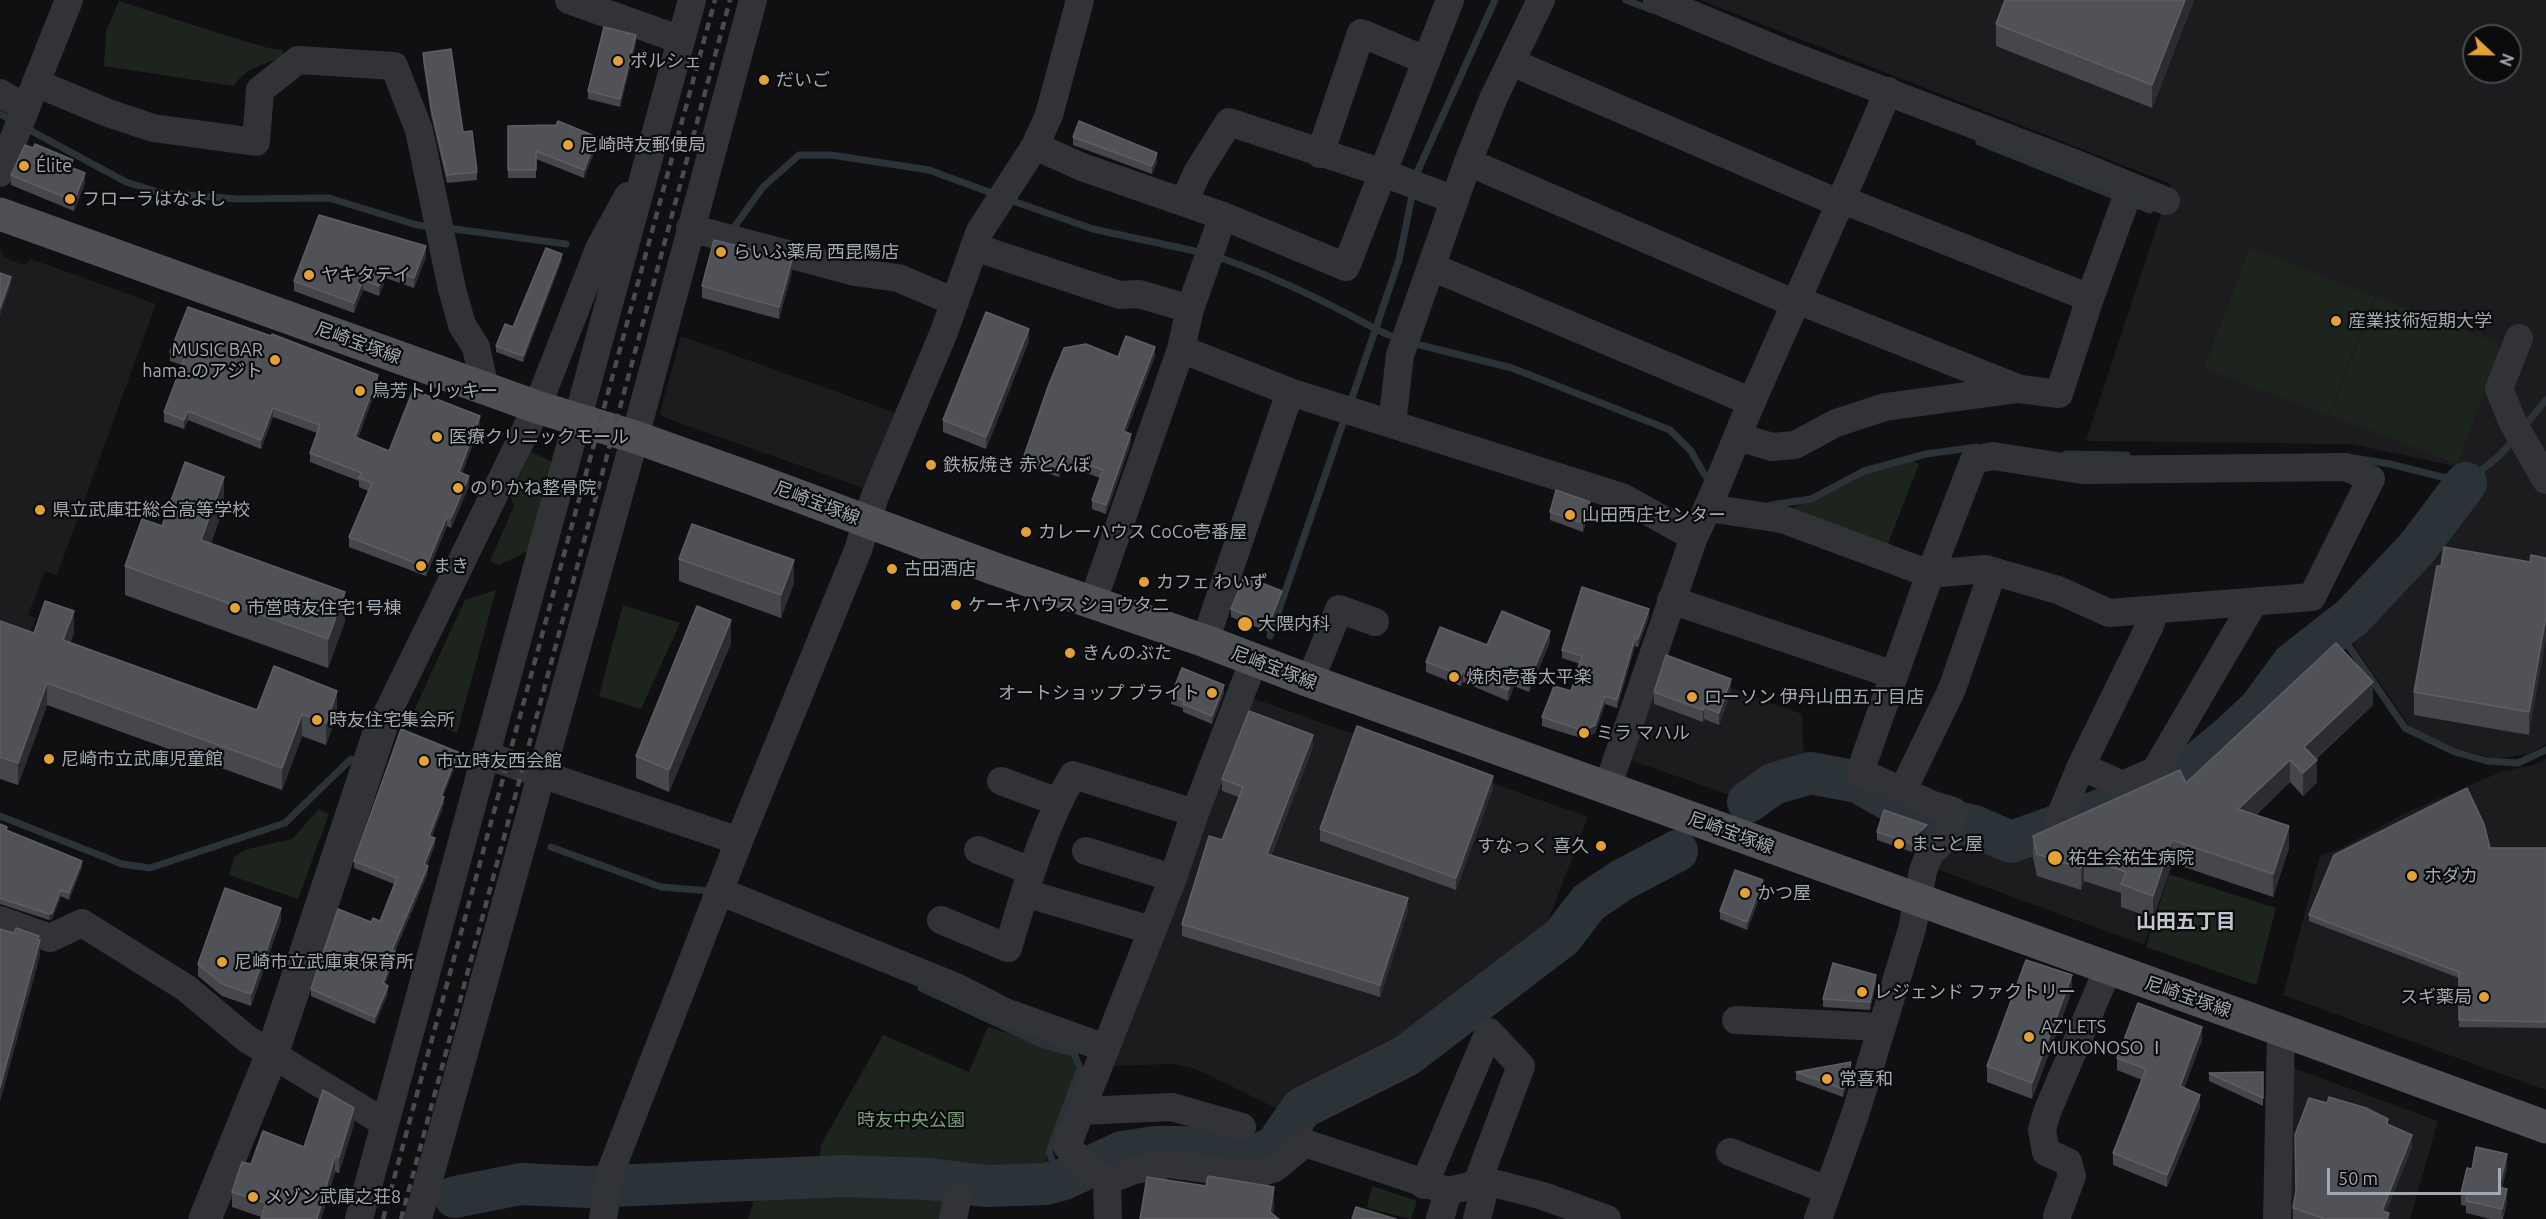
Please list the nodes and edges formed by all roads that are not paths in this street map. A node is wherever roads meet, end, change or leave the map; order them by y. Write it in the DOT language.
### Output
graph roads {
  1 [pos="569,0"];
  2 [pos="692,0"];
  3 [pos="753,0"];
  4 [pos="1080,0"];
  5 [pos="1450,0"];
  6 [pos="1541,0"];
  7 [pos="1657,0"];
  8 [pos="62,2"];
  9 [pos="681,40"];
  10 [pos="1425,60"];
  11 [pos="1511,62"];
  12 [pos="1888,91"];
  13 [pos="0,93"];
  14 [pos="25,109"];
  15 [pos="1035,146"];
  16 [pos="1320,154"];
  17 [pos="1468,162"];
  18 [pos="646,166"];
  19 [pos="0,173"];
  20 [pos="1383,173"];
  21 [pos="2130,188"];
  22 [pos="1455,200"];
  23 [pos="2166,201"];
  24 [pos="1184,202"];
  25 [pos="1842,202"];
  26 [pos="0,214"];
  27 [pos="1223,216"];
  28 [pos="690,228"];
  29 [pos="974,247"];
  30 [pos="1432,267"];
  31 [pos="2090,298"];
  32 [pos="955,302"];
  33 [pos="1797,302"];
  34 [pos="1190,309"];
  35 [pos="2519,338"];
  36 [pos="1181,350"];
  37 [pos="485,388"];
  38 [pos="2020,389"];
  39 [pos="1290,392"];
  40 [pos="1752,402"];
  41 [pos="537,407"];
  42 [pos="578,420"];
  43 [pos="1392,424"];
  44 [pos="1738,436"];
  45 [pos="635,437"];
  46 [pos="2546,480"];
  47 [pos="1714,494"];
  48 [pos="868,522"];
  49 [pos="1694,537"];
  50 [pos="1993,571"];
  51 [pos="1930,574"];
  52 [pos="1671,600"];
  53 [pos="2254,602"];
  54 [pos="1092,604"];
  55 [pos="2149,610"];
  56 [pos="1375,622"];
  57 [pos="1205,641"];
  58 [pos="1254,660"];
  59 [pos="1894,675"];
  60 [pos="1310,681"];
  61 [pos="382,724"];
  62 [pos="485,755"];
  63 [pos="2081,766"];
  64 [pos="541,772"];
  65 [pos="1001,781"];
  66 [pos="1607,788"];
  67 [pos="1902,792"];
  68 [pos="1058,802"];
  69 [pos="1195,813"];
  70 [pos="2059,819"];
  71 [pos="739,841"];
  72 [pos="978,850"];
  73 [pos="1086,851"];
  74 [pos="1173,878"];
  75 [pos="1028,882"];
  76 [pos="719,891"];
  77 [pos="1919,901"];
  78 [pos="0,920"];
  79 [pos="941,920"];
  80 [pos="1151,930"];
  81 [pos="2108,969"];
  82 [pos="1736,1020"];
  83 [pos="1882,1027"];
  84 [pos="2281,1029"];
  85 [pos="1105,1048"];
  86 [pos="272,1054"];
  87 [pos="1081,1111"];
  88 [pos="385,1123"];
  89 [pos="1242,1127"];
  90 [pos="2546,1127"];
  91 [pos="1730,1152"];
  92 [pos="1107,1181"];
  93 [pos="1482,1183"];
  94 [pos="1436,1188"];
  95 [pos="1827,1190"];
  96 [pos="2057,1216"];
  97 [pos="205,1219"];
  98 [pos="359,1219"];
  99 [pos="418,1219"];
  100 [pos="603,1219"];
  101 [pos="1108,1219"];
  102 [pos="1440,1219"];
  103 [pos="1477,1219"];
  104 [pos="1607,1219"];
  105 [pos="1818,1219"];
  106 [pos="2277,1219"];
  1 -- 9 [label="street"];
  2 -- 9 [label="street"];
  3 -- 28 [label="street"];
  4 -- 15 [label="street"];
  5 -- 10 [label="street"];
  6 -- 11 [label="street"];
  7 -- 12 [label="street"];
  8 -- 14 [label="street"];
  9 -- 18 [label="street"];
  10 -- 16 [label="street"];
  10 -- 20 [label="street"];
  11 -- 17 [label="street"];
  11 -- 25 [label="street"];
  12 -- 21 [label="street"];
  12 -- 25 [label="street"];
  13 -- 14 [label="street"];
  14 -- 19 [label="street"];
  14 -- 37 [label="street"];
  15 -- 24 [label="street"];
  15 -- 29 [label="street"];
  16 -- 20 [label="street"];
  16 -- 24 [label="street"];
  17 -- 22 [label="street"];
  17 -- 33 [label="street"];
  18 -- 41 [label="street"];
  18 -- 42 [label="street"];
  20 -- 22 [label="street"];
  20 -- 27 [label="street"];
  21 -- 23 [label="street"];
  21 -- 31 [label="street"];
  22 -- 30 [label="street"];
  24 -- 27 [label="street"];
  25 -- 31 [label="street"];
  25 -- 33 [label="street"];
  26 -- 37 [label="main road, 尼崎宝塚線"];
  27 -- 34 [label="street"];
  28 -- 32 [label="street"];
  28 -- 45 [label="street"];
  29 -- 32 [label="street"];
  29 -- 34 [label="street"];
  30 -- 40 [label="street"];
  30 -- 43 [label="street"];
  31 -- 38 [label="street"];
  32 -- 48 [label="street"];
  33 -- 38 [label="street"];
  33 -- 40 [label="street"];
  34 -- 36 [label="street"];
  35 -- 46 [label="street"];
  36 -- 39 [label="street"];
  36 -- 54 [label="street"];
  37 -- 41 [label="main road, 尼崎宝塚線"];
  38 -- 44 [label="street"];
  39 -- 43 [label="street"];
  39 -- 57 [label="street"];
  40 -- 44 [label="street"];
  41 -- 42 [label="main road, 尼崎宝塚線"];
  41 -- 61 [label="street"];
  42 -- 45 [label="main road, 尼崎宝塚線"];
  42 -- 62 [label="street"];
  43 -- 49 [label="street"];
  44 -- 47 [label="street"];
  45 -- 48 [label="main road, 尼崎宝塚線"];
  45 -- 64 [label="street"];
  47 -- 49 [label="street"];
  47 -- 51 [label="street"];
  48 -- 54 [label="main road, 尼崎宝塚線"];
  48 -- 71 [label="street"];
  49 -- 52 [label="street"];
  50 -- 51 [label="street"];
  50 -- 55 [label="street"];
  50 -- 67 [label="street"];
  51 -- 53 [label="street"];
  51 -- 59 [label="street"];
  52 -- 59 [label="street"];
  52 -- 66 [label="street"];
  53 -- 55 [label="street"];
  53 -- 63 [label="street"];
  54 -- 57 [label="main road, 尼崎宝塚線"];
  55 -- 63 [label="street"];
  56 -- 60 [label="street"];
  57 -- 58 [label="main road, 尼崎宝塚線"];
  58 -- 60 [label="main road, 尼崎宝塚線"];
  58 -- 69 [label="street"];
  59 -- 67 [label="street"];
  60 -- 66 [label="main road, 尼崎宝塚線"];
  61 -- 86 [label="street"];
  62 -- 64 [label="street"];
  62 -- 88 [label="street"];
  63 -- 70 [label="street"];
  64 -- 71 [label="street"];
  64 -- 99 [label="street"];
  65 -- 68 [label="street"];
  66 -- 77 [label="main road, 尼崎宝塚線"];
  67 -- 77 [label="street"];
  68 -- 69 [label="street"];
  68 -- 75 [label="street"];
  69 -- 74 [label="street"];
  71 -- 76 [label="street"];
  72 -- 75 [label="street"];
  73 -- 74 [label="street"];
  74 -- 80 [label="street"];
  75 -- 79 [label="street"];
  75 -- 80 [label="street"];
  76 -- 85 [label="street"];
  76 -- 100 [label="street"];
  77 -- 81 [label="main road, 尼崎宝塚線"];
  77 -- 83 [label="street"];
  78 -- 86 [label="street"];
  80 -- 85 [label="street"];
  81 -- 84 [label="main road, 尼崎宝塚線"];
  81 -- 96 [label="street"];
  82 -- 83 [label="street"];
  83 -- 95 [label="street"];
  84 -- 90 [label="main road, 尼崎宝塚線"];
  84 -- 106 [label="street"];
  85 -- 87 [label="street"];
  86 -- 88 [label="street"];
  86 -- 97 [label="street"];
  87 -- 89 [label="street"];
  87 -- 92 [label="street"];
  88 -- 98 [label="street"];
  91 -- 95 [label="street"];
  92 -- 94 [label="street"];
  92 -- 101 [label="street"];
  93 -- 94 [label="street"];
  93 -- 94 [label="street"];
  93 -- 103 [label="street"];
  93 -- 104 [label="street"];
  94 -- 102 [label="street"];
  95 -- 105 [label="street"];
}
